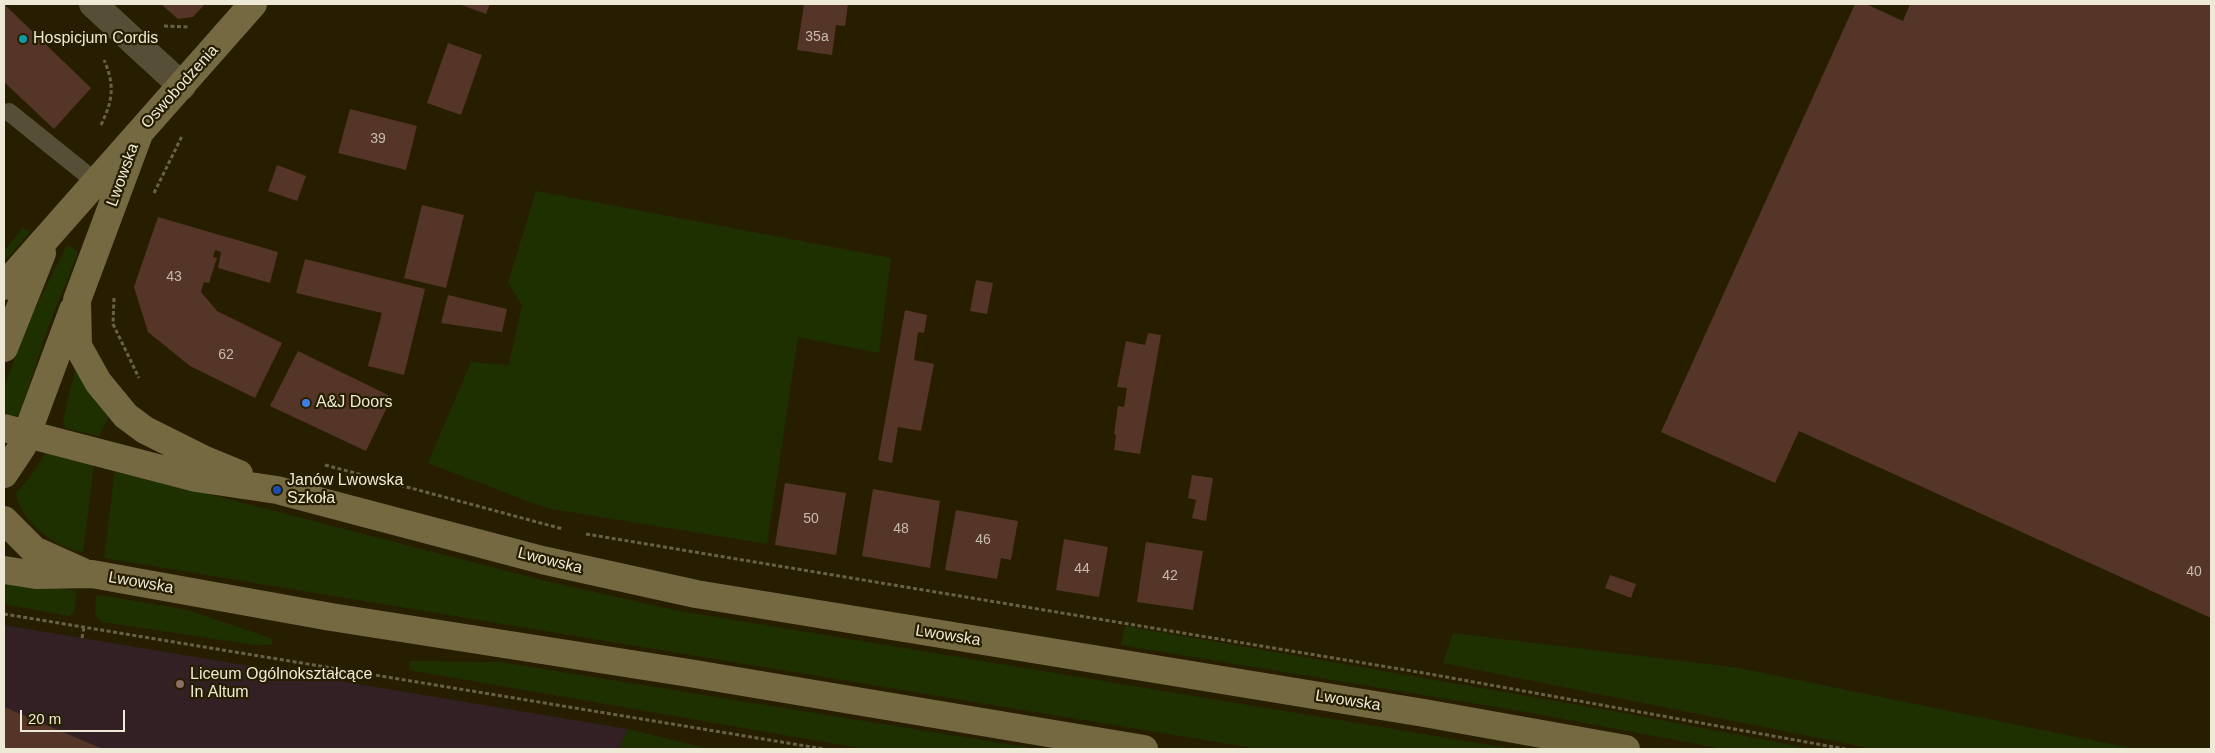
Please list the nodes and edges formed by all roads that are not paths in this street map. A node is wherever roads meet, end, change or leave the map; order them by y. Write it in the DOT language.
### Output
graph roads {
  1 [pos="253,4"];
  2 [pos="102,11"];
  3 [pos="182,86"];
  4 [pos="9,112"];
  5 [pos="138,134"];
  6 [pos="96,182"];
  7 [pos="48,238"];
  8 [pos="4,286"];
  9 [pos="77,300"];
  10 [pos="4,348"];
  11 [pos="15,430"];
  12 [pos="4,474"];
  13 [pos="277,490"];
  14 [pos="4,520"];
  15 [pos="4,570"];
  16 [pos="85,573"];
  17 [pos="1144,749"];
  18 [pos="1626,749"];
  1 -- 3 [label="street, Oswobodzenia"];
  2 -- 3 [label="street"];
  3 -- 5 [label="street, Oswobodzenia"];
  4 -- 6 [label="lane"];
  5 -- 6 [label="street, Oswobodzenia"];
  5 -- 9 [label="street, Lwowska"];
  6 -- 7 [label="street, Oswobodzenia"];
  7 -- 8 [label="street, Oswobodzenia"];
  7 -- 10 [label="street, Oswobodzenia"];
  9 -- 11 [label="street"];
  9 -- 13 [label="street, Lwowska"];
  11 -- 12 [label="street"];
  11 -- 13 [label="street, Lwowska"];
  13 -- 18 [label="street, Lwowska"];
  14 -- 16 [label="street, Lwowska"];
  15 -- 16 [label="street, Lwowska"];
  16 -- 17 [label="street, Lwowska"];
}
